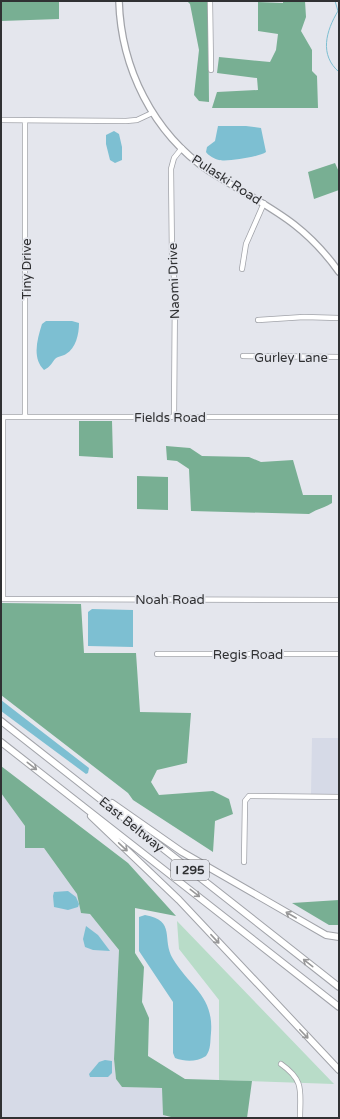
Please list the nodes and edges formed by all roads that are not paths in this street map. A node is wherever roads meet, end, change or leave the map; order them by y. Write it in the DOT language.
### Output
graph roads {
  1 [pos="119,1"];
  2 [pos="210,1"];
  3 [pos="211,70"];
  4 [pos="152,113"];
  5 [pos="1,120"];
  6 [pos="25,120"];
  7 [pos="182,148"];
  8 [pos="264,203"];
  9 [pos="242,269"];
  10 [pos="339,272"];
  11 [pos="339,318"];
  12 [pos="258,320"];
  13 [pos="243,356"];
  14 [pos="339,357"];
  15 [pos="2,417"];
  16 [pos="25,417"];
  17 [pos="174,417"];
  18 [pos="339,417"];
  19 [pos="2,598"];
  20 [pos="339,600"];
  21 [pos="157,654"];
  22 [pos="339,654"];
  23 [pos="1,721"];
  24 [pos="1,742"];
  25 [pos="41,751"];
  26 [pos="65,791"];
  27 [pos="339,797"];
  28 [pos="244,862"];
  29 [pos="326,935"];
  30 [pos="339,937"];
  31 [pos="339,942"];
  32 [pos="339,987"];
  33 [pos="339,1007"];
  34 [pos="281,1064"];
  35 [pos="339,1070"];
  36 [pos="300,1118"];
  1 -- 4 [label="main road, Pulaski Road"];
  2 -- 3 [label="street"];
  4 -- 6 [label="street"];
  4 -- 7 [label="main road, Pulaski Road"];
  5 -- 6 [label="street"];
  6 -- 16 [label="street, Tiny Drive"];
  7 -- 8 [label="main road, Pulaski Road"];
  7 -- 17 [label="street, Naomi Drive"];
  8 -- 9 [label="street"];
  8 -- 10 [label="main road, Pulaski Road"];
  11 -- 12 [label="street"];
  13 -- 14 [label="street, Gurley Lane"];
  15 -- 16 [label="street, Fields Road"];
  15 -- 19 [label="street"];
  16 -- 17 [label="street, Fields Road"];
  17 -- 18 [label="street, Fields Road"];
  19 -- 20 [label="street, Noah Road"];
  21 -- 22 [label="street, Regis Road"];
  23 -- 25 [label="highway, East Beltway / I 295"];
  24 -- 26 [label="highway, East Beltway / I 295, one-way"];
  29 -- 25 [label="highway, one-way"];
  32 -- 25 [label="highway, East Beltway / I 295, one-way"];
  26 -- 33 [label="highway, East Beltway / I 295, one-way"];
  26 -- 35 [label="highway, one-way"];
  27 -- 28 [label="street"];
  29 -- 30 [label="highway"];
  29 -- 31 [label="highway"];
  34 -- 36 [label="street"];
}
